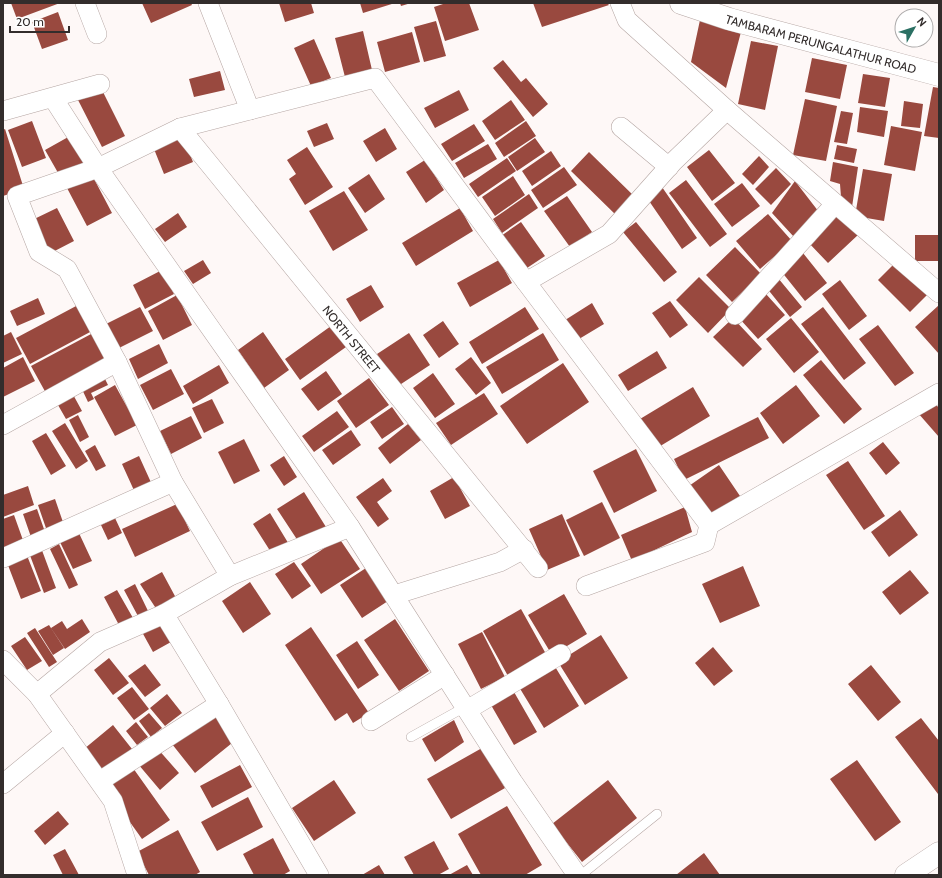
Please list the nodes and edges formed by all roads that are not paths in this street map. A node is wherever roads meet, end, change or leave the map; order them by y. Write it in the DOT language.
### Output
graph roads {
  1 [pos="85,3"];
  2 [pos="208,3"];
  3 [pos="620,3"];
  4 [pos="681,3"];
  5 [pos="97,34"];
  6 [pos="939,75"];
  7 [pos="100,84"];
  8 [pos="53,98"];
  9 [pos="250,110"];
  10 [pos="727,110"];
  11 [pos="3,111"];
  12 [pos="621,127"];
  13 [pos="180,128"];
  14 [pos="669,167"];
  15 [pos="98,168"];
  16 [pos="10,199"];
  17 [pos="836,204"];
  18 [pos="526,282"];
  19 [pos="939,293"];
  20 [pos="735,314"];
  21 [pos="117,362"];
  22 [pos="939,393"];
  23 [pos="3,425"];
  24 [pos="172,482"];
  25 [pos="709,525"];
  26 [pos="350,527"];
  27 [pos="524,549"];
  28 [pos="3,558"];
  29 [pos="538,568"];
  30 [pos="230,576"];
  31 [pos="586,586"];
  32 [pos="394,595"];
  33 [pos="164,614"];
  34 [pos="560,654"];
  35 [pos="3,660"];
  36 [pos="445,675"];
  37 [pos="37,694"];
  38 [pos="219,704"];
  39 [pos="466,708"];
  40 [pos="371,720"];
  41 [pos="65,733"];
  42 [pos="411,737"];
  43 [pos="100,781"];
  44 [pos="3,784"];
  45 [pos="657,814"];
  46 [pos="939,853"];
  47 [pos="137,875"];
  48 [pos="319,875"];
  49 [pos="577,875"];
  50 [pos="581,875"];
  51 [pos="906,875"];
  1 -- 5 [label="street"];
  2 -- 9 [label="street"];
  3 -- 10 [label="street"];
  4 -- 6 [label="street, TAMBARAM PERUNGALATHUR ROAD"];
  7 -- 8 [label="street"];
  8 -- 11 [label="street"];
  8 -- 15 [label="street"];
  9 -- 13 [label="street"];
  9 -- 18 [label="street"];
  10 -- 14 [label="street"];
  10 -- 17 [label="street"];
  12 -- 14 [label="street"];
  13 -- 15 [label="street"];
  13 -- 27 [label="street, NORTH STREET"];
  14 -- 18 [label="street"];
  15 -- 16 [label="street"];
  15 -- 26 [label="street"];
  16 -- 21 [label="street"];
  17 -- 19 [label="street"];
  17 -- 20 [label="street"];
  18 -- 25 [label="street"];
  21 -- 23 [label="street"];
  21 -- 24 [label="street"];
  22 -- 25 [label="street"];
  24 -- 28 [label="street"];
  24 -- 30 [label="street"];
  25 -- 31 [label="street"];
  26 -- 30 [label="street"];
  26 -- 32 [label="street"];
  27 -- 29 [label="street, NORTH STREET"];
  27 -- 32 [label="street"];
  30 -- 33 [label="street"];
  32 -- 36 [label="street"];
  33 -- 37 [label="street"];
  33 -- 38 [label="street"];
  34 -- 39 [label="street"];
  35 -- 37 [label="street"];
  36 -- 39 [label="street"];
  36 -- 40 [label="street"];
  37 -- 41 [label="street"];
  38 -- 43 [label="street"];
  38 -- 48 [label="street"];
  39 -- 42 [label="lane"];
  39 -- 49 [label="street"];
  41 -- 43 [label="street"];
  41 -- 44 [label="street"];
  43 -- 47 [label="street"];
  45 -- 50 [label="lane"];
  46 -- 51 [label="street"];
}
